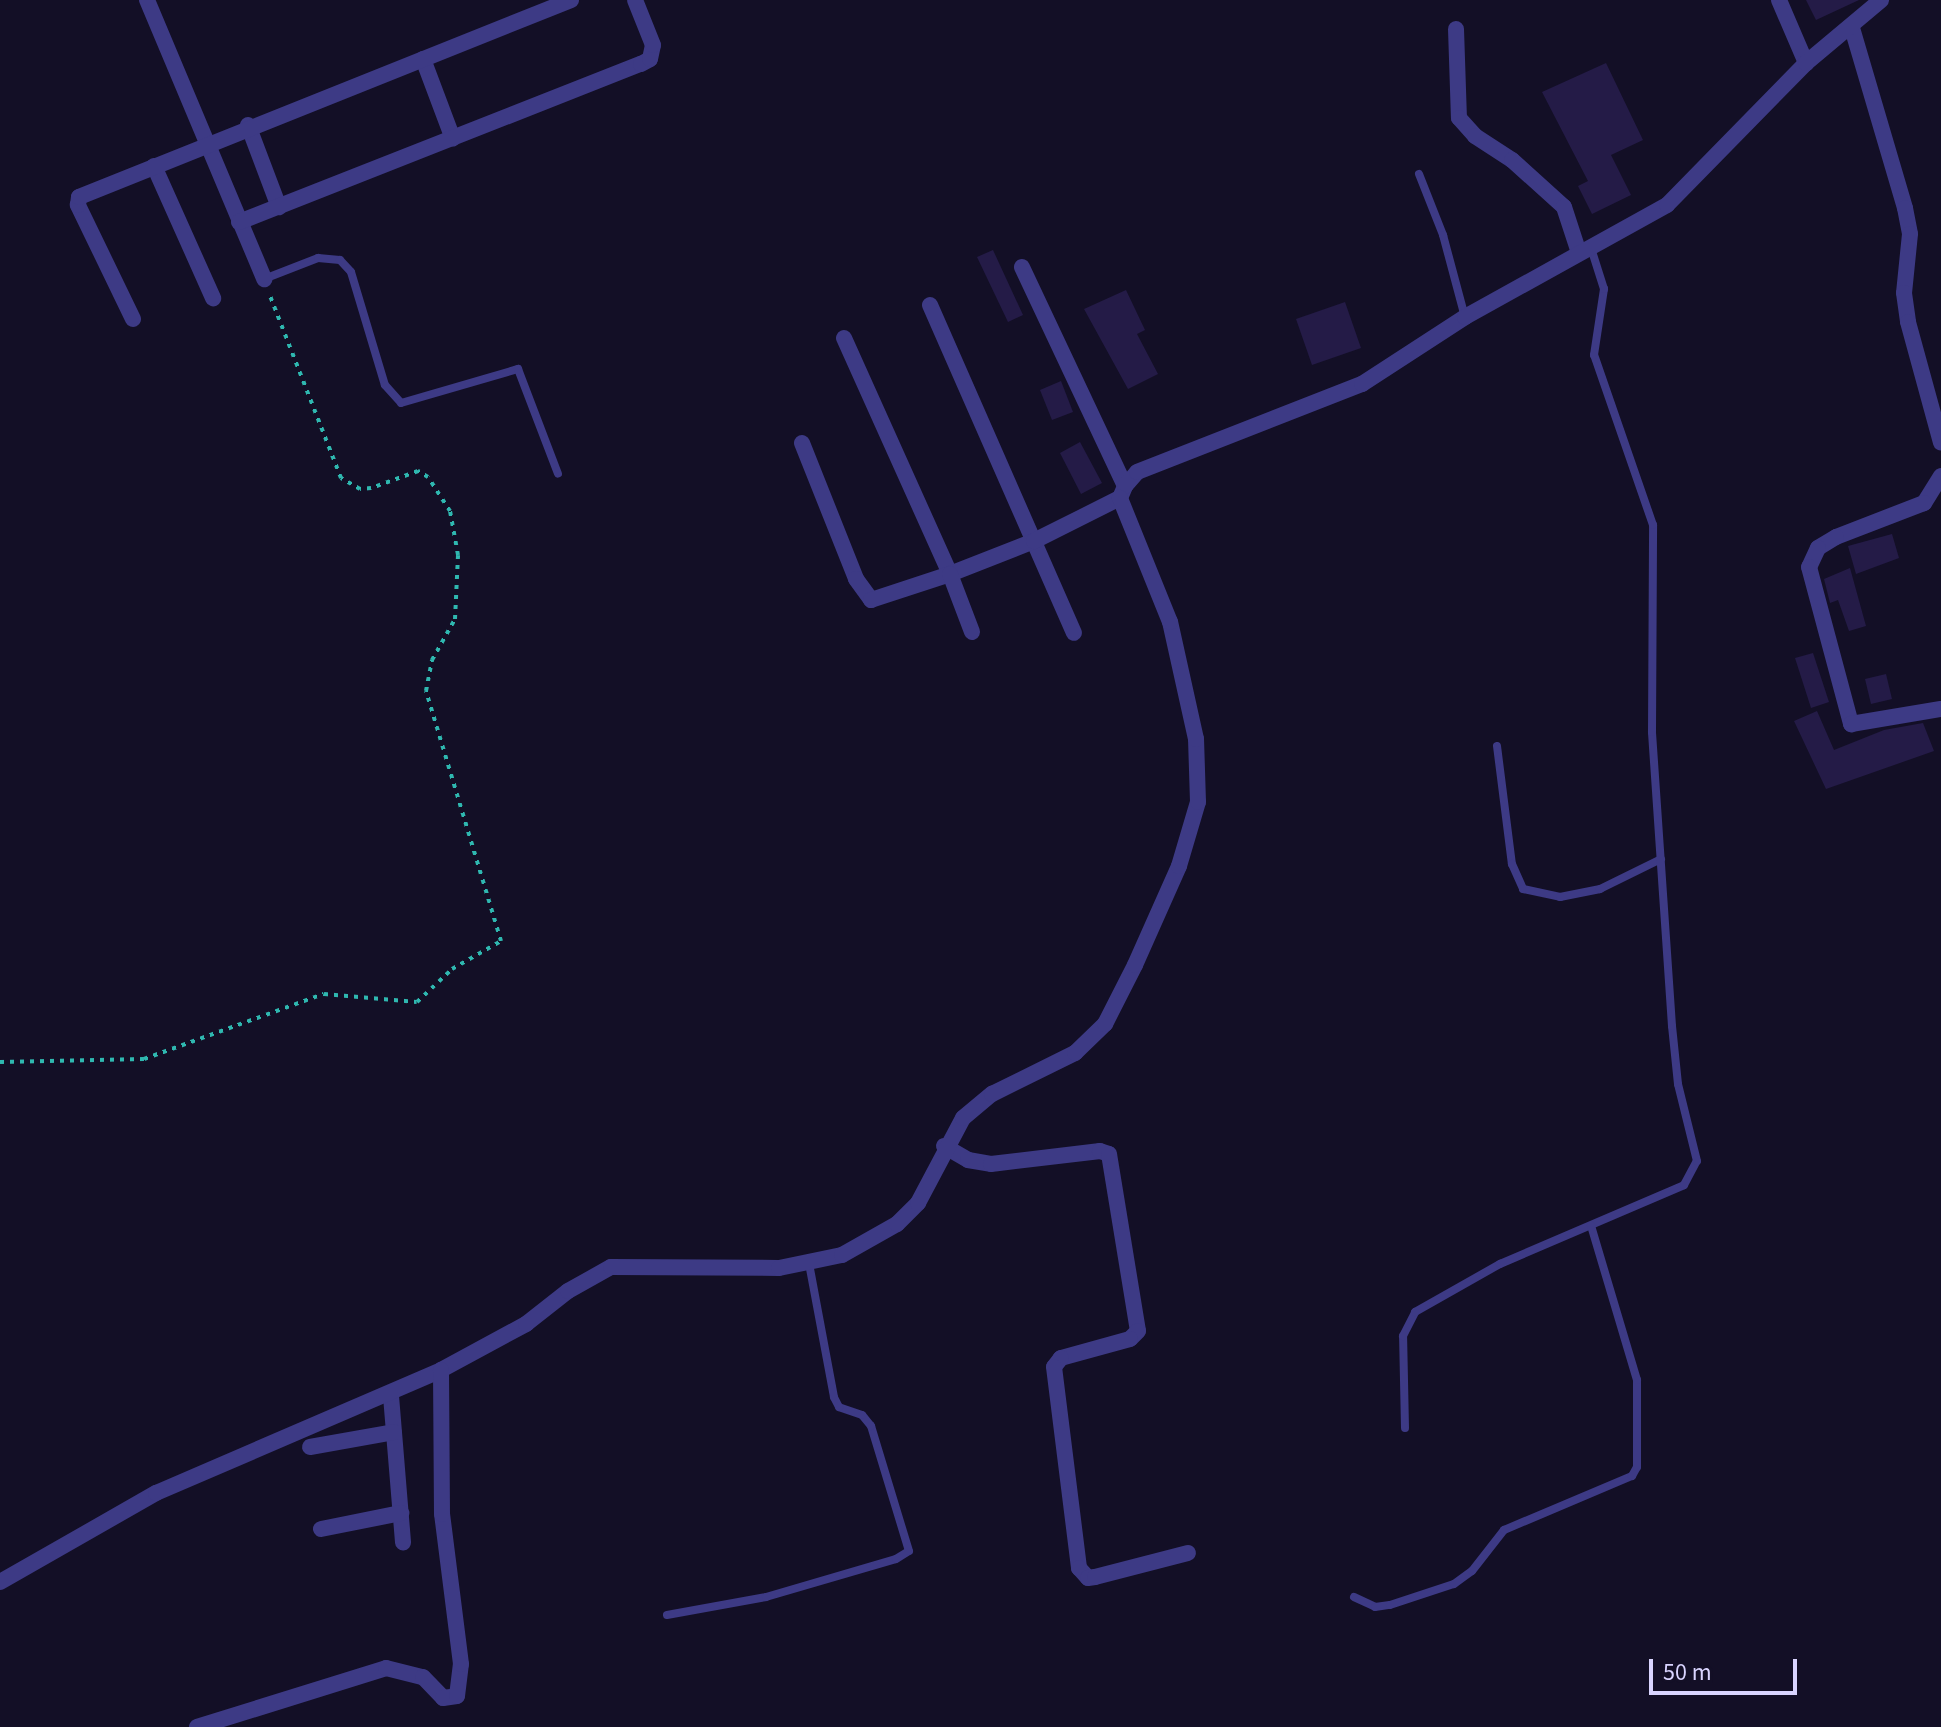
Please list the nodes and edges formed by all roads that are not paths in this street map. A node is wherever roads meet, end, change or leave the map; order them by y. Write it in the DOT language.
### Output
graph roads {
  1 [pos="147,0"];
  2 [pos="571,0"];
  3 [pos="635,0"];
  4 [pos="1779,0"];
  5 [pos="1881,0"];
  6 [pos="1852,28"];
  7 [pos="1456,29"];
  8 [pos="423,59"];
  9 [pos="1806,63"];
  10 [pos="248,125"];
  11 [pos="453,139"];
  12 [pos="205,145"];
  13 [pos="154,166"];
  14 [pos="1419,174"];
  15 [pos="279,207"];
  16 [pos="239,222"];
  17 [pos="1585,250"];
  18 [pos="1022,267"];
  19 [pos="264,279"];
  20 [pos="213,298"];
  21 [pos="930,305"];
  22 [pos="1465,317"];
  23 [pos="133,319"];
  24 [pos="844,338"];
  25 [pos="802,443"];
  26 [pos="1941,443"];
  27 [pos="558,474"];
  28 [pos="1941,476"];
  29 [pos="1122,492"];
  30 [pos="1034,541"];
  31 [pos="950,574"];
  32 [pos="972,632"];
  33 [pos="1074,633"];
  34 [pos="1941,709"];
  35 [pos="1497,746"];
  36 [pos="1661,859"];
  37 [pos="944,1146"];
  38 [pos="1591,1226"];
  39 [pos="809,1263"];
  40 [pos="441,1370"];
  41 [pos="391,1396"];
  42 [pos="1405,1428"];
  43 [pos="394,1432"];
  44 [pos="310,1447"];
  45 [pos="401,1513"];
  46 [pos="321,1529"];
  47 [pos="403,1543"];
  48 [pos="1188,1553"];
  49 [pos="0,1582"];
  50 [pos="1354,1597"];
  51 [pos="667,1615"];
  52 [pos="197,1727"];
  1 -- 12 [label="street"];
  2 -- 8 [label="street"];
  3 -- 11 [label="street"];
  4 -- 9 [label="street"];
  5 -- 6 [label="street"];
  6 -- 9 [label="street"];
  6 -- 26 [label="street"];
  7 -- 17 [label="street"];
  8 -- 10 [label="street"];
  8 -- 11 [label="street"];
  9 -- 17 [label="street"];
  10 -- 12 [label="street"];
  10 -- 15 [label="street"];
  11 -- 15 [label="street"];
  12 -- 13 [label="street"];
  12 -- 16 [label="street"];
  13 -- 20 [label="street"];
  13 -- 23 [label="street"];
  14 -- 22 [label="lane"];
  15 -- 16 [label="street"];
  16 -- 19 [label="street"];
  17 -- 22 [label="street"];
  17 -- 36 [label="lane"];
  18 -- 29 [label="street"];
  19 -- 27 [label="lane"];
  21 -- 30 [label="street"];
  22 -- 29 [label="street"];
  24 -- 31 [label="street"];
  25 -- 31 [label="street"];
  28 -- 34 [label="street"];
  29 -- 30 [label="street"];
  29 -- 37 [label="street"];
  30 -- 31 [label="street"];
  30 -- 33 [label="street"];
  31 -- 32 [label="street"];
  35 -- 36 [label="lane"];
  36 -- 38 [label="lane"];
  37 -- 39 [label="street"];
  37 -- 48 [label="street"];
  38 -- 42 [label="lane"];
  38 -- 50 [label="lane"];
  39 -- 40 [label="street"];
  39 -- 51 [label="lane"];
  40 -- 41 [label="street"];
  40 -- 52 [label="street"];
  41 -- 43 [label="street"];
  41 -- 49 [label="street"];
  43 -- 44 [label="street"];
  43 -- 45 [label="street"];
  45 -- 46 [label="street"];
  45 -- 47 [label="street"];
}
